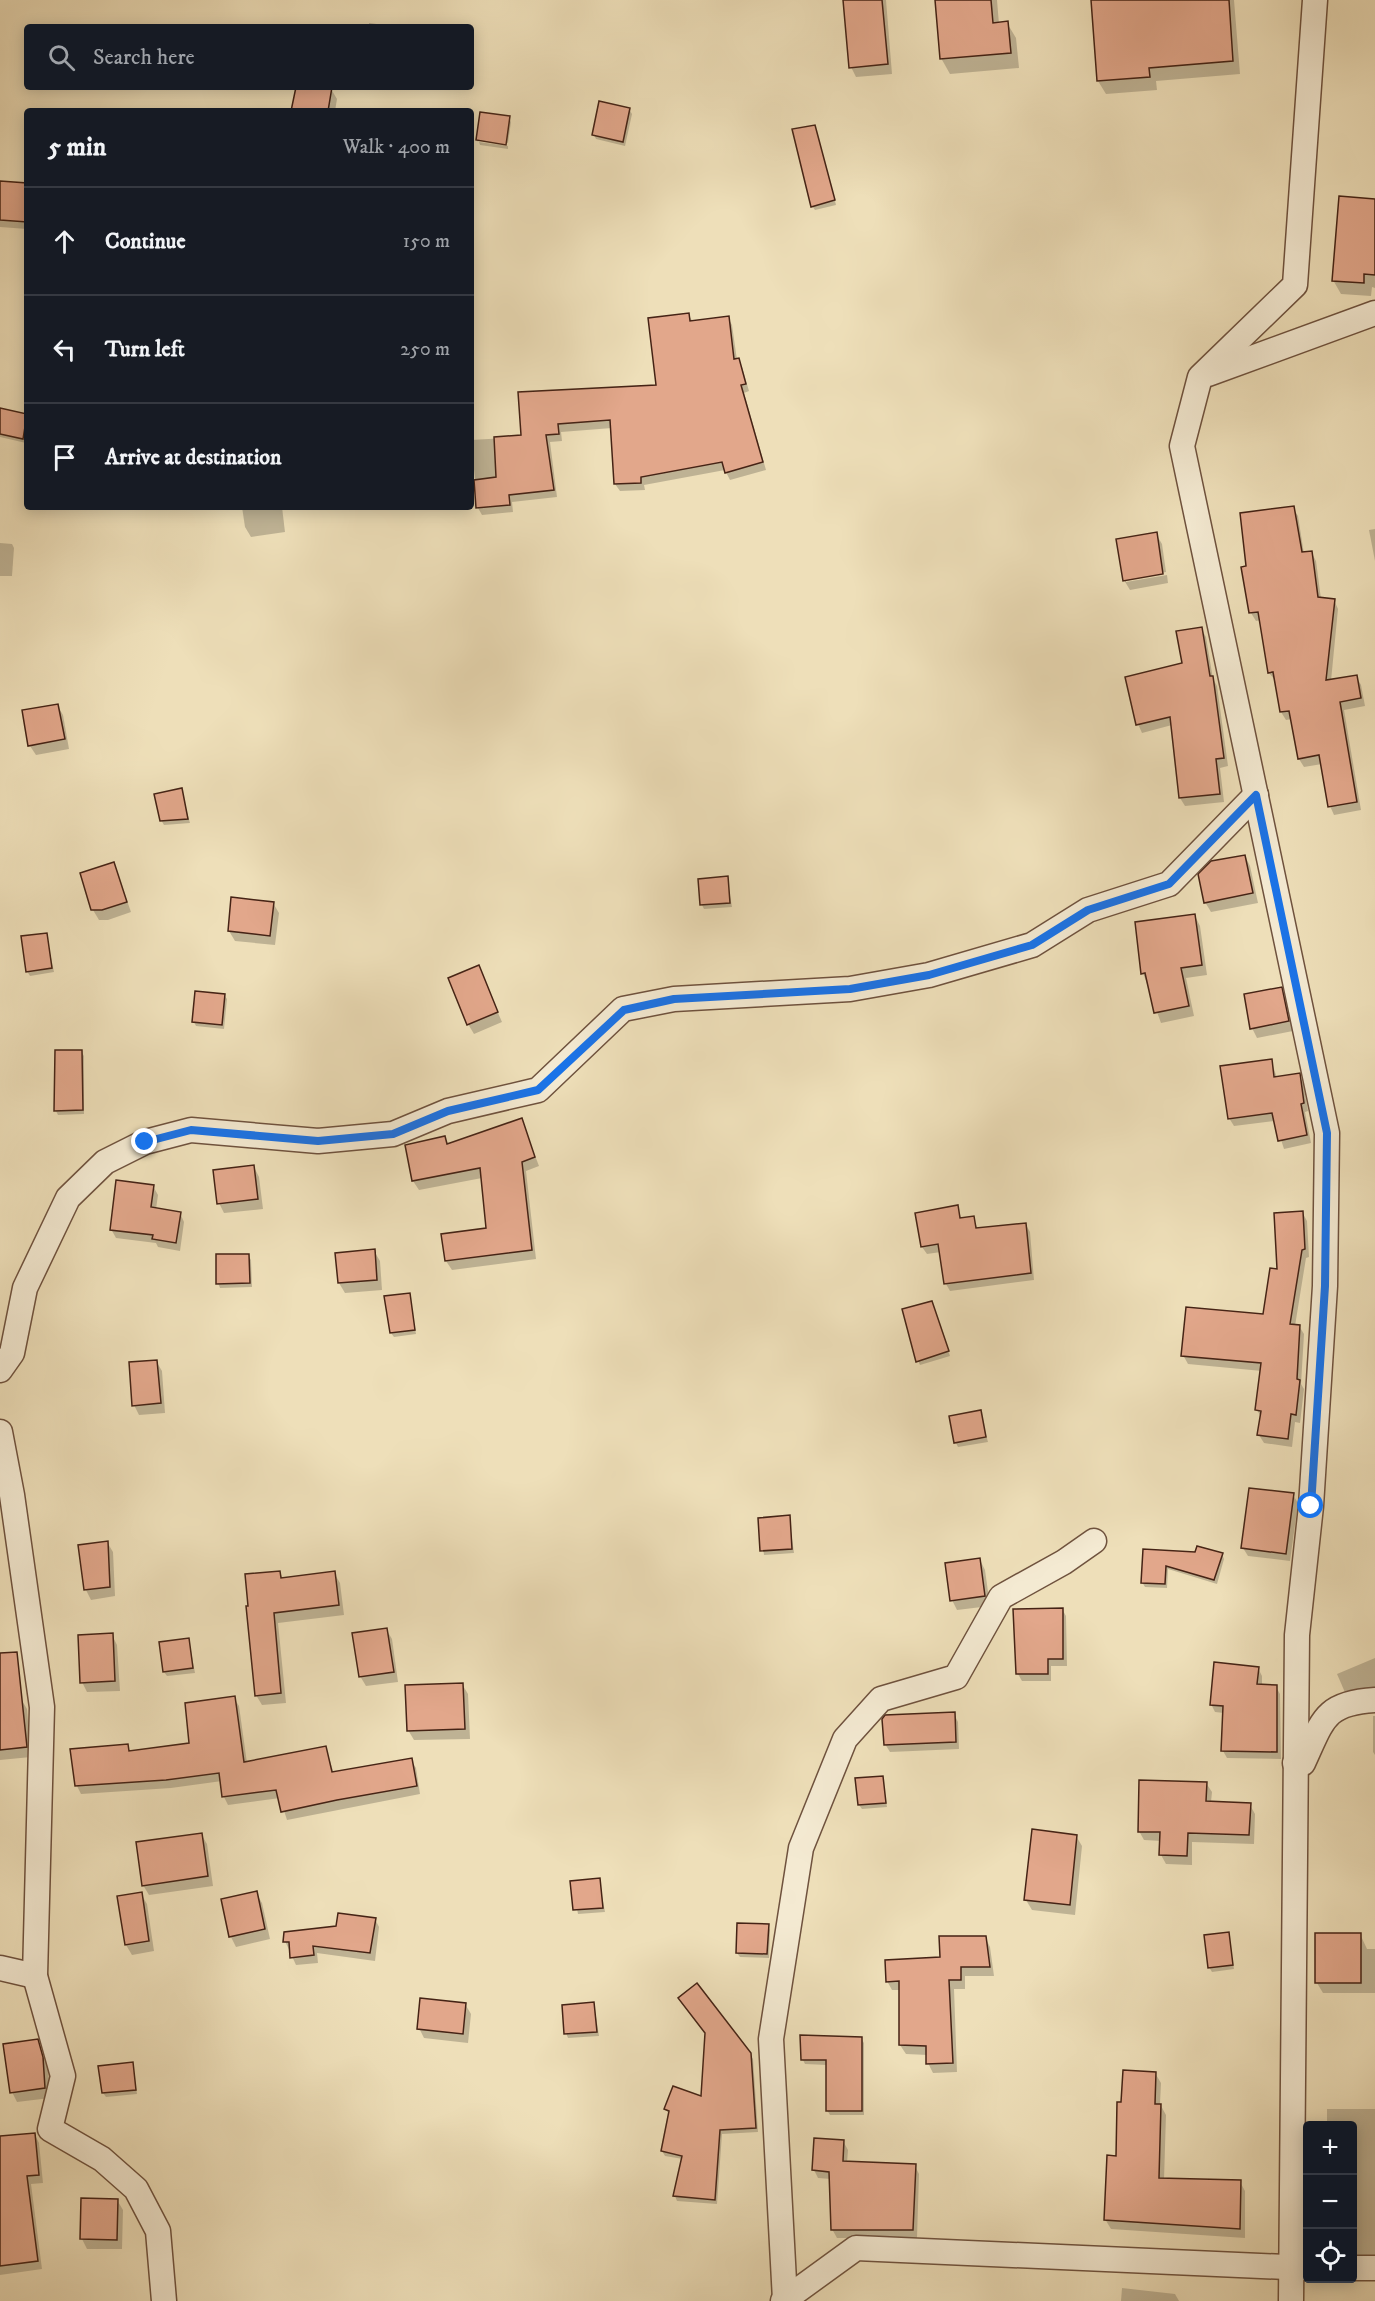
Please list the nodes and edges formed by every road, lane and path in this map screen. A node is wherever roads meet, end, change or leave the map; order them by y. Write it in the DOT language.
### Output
graph roads {
  1 [pos="1315,0"];
  2 [pos="1375,313"];
  3 [pos="1200,377"];
  4 [pos="1256,795"];
  5 [pos="0,1370"];
  6 [pos="0,1432"];
  7 [pos="1094,1541"];
  8 [pos="1375,1700"];
  9 [pos="1295,1763"];
  10 [pos="0,1968"];
  11 [pos="35,1976"];
  12 [pos="1299,2268"];
  13 [pos="1357,2268"];
  14 [pos="1375,2268"];
  15 [pos="784,2300"];
  16 [pos="164,2301"];
  17 [pos="1291,2301"];
  1 -- 3 [label="street"];
  2 -- 3 [label="street"];
  3 -- 4 [label="street"];
  4 -- 5 [label="street"];
  4 -- 9 [label="street"];
  6 -- 11 [label="street"];
  7 -- 15 [label="street"];
  8 -- 9 [label="street"];
  9 -- 12 [label="street"];
  10 -- 11 [label="street"];
  11 -- 16 [label="street"];
  12 -- 15 [label="street"];
  12 -- 17 [label="street"];
  13 -- 14 [label="street"];
}
